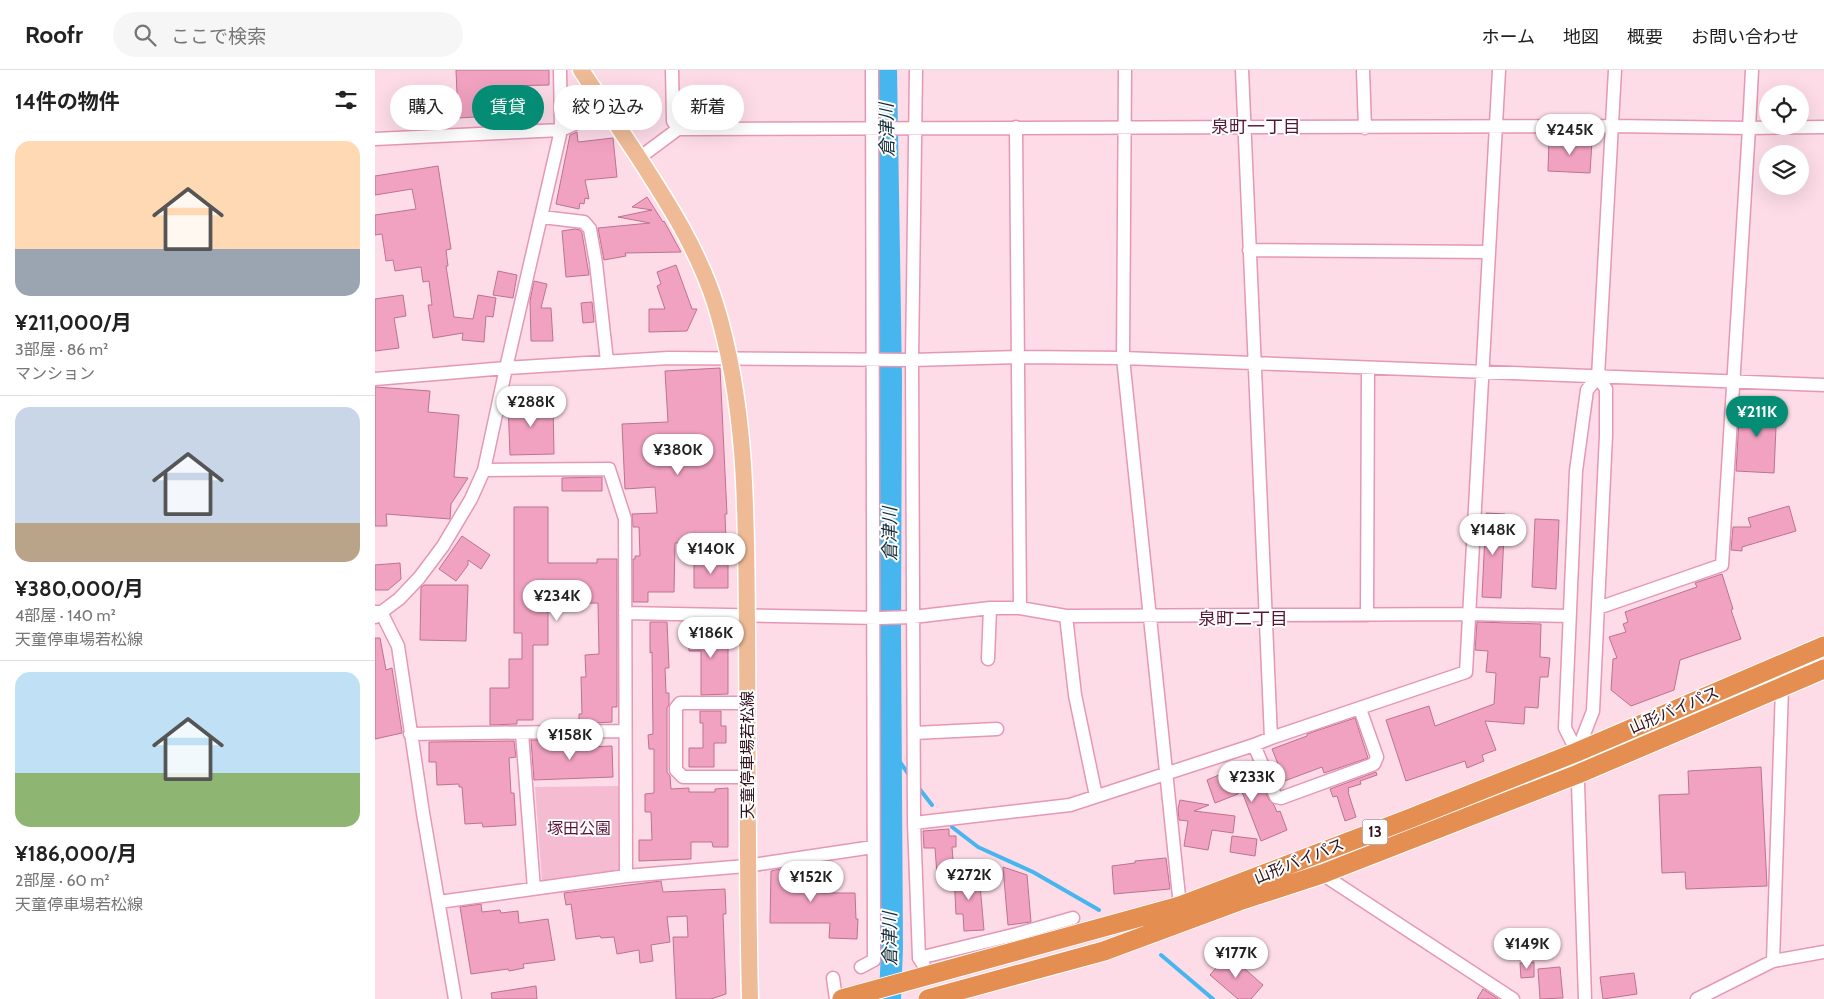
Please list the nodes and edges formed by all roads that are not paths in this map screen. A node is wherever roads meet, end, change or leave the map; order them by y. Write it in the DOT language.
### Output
graph roads {
  1 [pos="561,70"];
  2 [pos="581,70"];
  3 [pos="672,70"];
  4 [pos="872,70"];
  5 [pos="916,70"];
  6 [pos="1125,70"];
  7 [pos="1242,70"];
  8 [pos="1363,70"];
  9 [pos="1499,70"];
  10 [pos="1615,70"];
  11 [pos="1752,70"];
  12 [pos="561,85"];
  13 [pos="591,85"];
  14 [pos="672,85"];
  15 [pos="1613,126"];
  16 [pos="1016,127"];
  17 [pos="1244,127"];
  18 [pos="1496,127"];
  19 [pos="1824,127"];
  20 [pos="876,128"];
  21 [pos="912,128"];
  22 [pos="1125,128"];
  23 [pos="1365,128"];
  24 [pos="1749,128"];
  25 [pos="744,129"];
  26 [pos="561,130"];
  27 [pos="621,130"];
  28 [pos="677,130"];
  29 [pos="375,139"];
  30 [pos="639,158"];
  31 [pos="541,217"];
  32 [pos="1249,250"];
  33 [pos="1489,252"];
  34 [pos="1019,357"];
  35 [pos="873,358"];
  36 [pos="1123,358"];
  37 [pos="729,360"];
  38 [pos="912,360"];
  39 [pos="607,361"];
  40 [pos="1256,363"];
  41 [pos="506,368"];
  42 [pos="1368,368"];
  43 [pos="1483,372"];
  44 [pos="1598,377"];
  45 [pos="375,378"];
  46 [pos="1734,382"];
  47 [pos="1824,385"];
  48 [pos="484,470"];
  49 [pos="990,608"];
  50 [pos="1020,608"];
  51 [pos="1598,608"];
  52 [pos="625,613"];
  53 [pos="377,614"];
  54 [pos="1265,614"];
  55 [pos="1469,614"];
  56 [pos="1149,615"];
  57 [pos="1367,615"];
  58 [pos="747,616"];
  59 [pos="1066,616"];
  60 [pos="1570,616"];
  61 [pos="876,618"];
  62 [pos="909,618"];
  63 [pos="1824,646"];
  64 [pos="988,659"];
  65 [pos="1824,669"];
  66 [pos="1782,688"];
  67 [pos="747,702"];
  68 [pos="1360,709"];
  69 [pos="997,729"];
  70 [pos="625,731"];
  71 [pos="522,733"];
  72 [pos="914,733"];
  73 [pos="410,734"];
  74 [pos="1271,738"];
  75 [pos="1255,745"];
  76 [pos="1577,752"];
  77 [pos="1165,773"];
  78 [pos="1578,774"];
  79 [pos="747,777"];
  80 [pos="1095,796"];
  81 [pos="914,823"];
  82 [pos="873,847"];
  83 [pos="747,866"];
  84 [pos="1322,874"];
  85 [pos="626,876"];
  86 [pos="534,890"];
  87 [pos="439,902"];
  88 [pos="1180,906"];
  89 [pos="1073,918"];
  90 [pos="1824,952"];
  91 [pos="919,958"];
  92 [pos="1773,961"];
  93 [pos="861,967"];
  94 [pos="833,978"];
  95 [pos="922,978"];
  96 [pos="851,997"];
  97 [pos="455,999"];
  98 [pos="750,999"];
  99 [pos="836,999"];
  100 [pos="927,999"];
  101 [pos="1513,999"];
  102 [pos="1585,999"];
  103 [pos="1697,999"];
  1 -- 12 [label="street"];
  2 -- 13 [label="main road, 天童停車場若松線"];
  3 -- 14 [label="street"];
  4 -- 20 [label="street"];
  5 -- 21 [label="street"];
  6 -- 22 [label="street"];
  7 -- 17 [label="street"];
  8 -- 23 [label="street"];
  9 -- 18 [label="street"];
  10 -- 15 [label="street"];
  11 -- 24 [label="street"];
  15 -- 18 [label="street"];
  15 -- 24 [label="street"];
  15 -- 44 [label="street"];
  16 -- 21 [label="street"];
  16 -- 22 [label="street"];
  16 -- 34 [label="street"];
  17 -- 22 [label="street"];
  17 -- 23 [label="street"];
  17 -- 32 [label="street"];
  18 -- 23 [label="street"];
  18 -- 33 [label="street"];
  19 -- 24 [label="street"];
  20 -- 21 [label="street"];
  20 -- 25 [label="street"];
  20 -- 35 [label="street"];
  21 -- 38 [label="street"];
  22 -- 36 [label="street"];
  24 -- 46 [label="street"];
  26 -- 29 [label="street"];
  26 -- 31 [label="street"];
  27 -- 30 [label="main road, 天童停車場若松線"];
  28 -- 30 [label="street"];
  30 -- 37 [label="main road, 天童停車場若松線"];
  31 -- 39 [label="street"];
  31 -- 41 [label="street"];
  32 -- 33 [label="street"];
  32 -- 40 [label="street"];
  33 -- 43 [label="street"];
  34 -- 36 [label="street"];
  34 -- 38 [label="street"];
  34 -- 50 [label="street"];
  35 -- 37 [label="street"];
  35 -- 38 [label="street"];
  35 -- 61 [label="street"];
  36 -- 40 [label="street"];
  36 -- 56 [label="street"];
  37 -- 39 [label="street"];
  37 -- 58 [label="main road, 天童停車場若松線"];
  38 -- 62 [label="street"];
  39 -- 41 [label="street"];
  40 -- 42 [label="street"];
  40 -- 54 [label="street"];
  41 -- 45 [label="street"];
  41 -- 48 [label="street"];
  42 -- 43 [label="street"];
  42 -- 57 [label="street"];
  43 -- 44 [label="street"];
  43 -- 55 [label="street"];
  44 -- 46 [label="street"];
  44 -- 51 [label="street"];
  44 -- 60 [label="street"];
  46 -- 47 [label="street"];
  46 -- 51 [label="street"];
  48 -- 52 [label="street"];
  48 -- 53 [label="street"];
  49 -- 50 [label="street"];
  49 -- 62 [label="street"];
  49 -- 64 [label="street"];
  50 -- 59 [label="street"];
  51 -- 76 [label="street"];
  52 -- 58 [label="street"];
  52 -- 70 [label="street"];
  53 -- 73 [label="street"];
  54 -- 56 [label="street"];
  54 -- 57 [label="street"];
  54 -- 74 [label="street"];
  55 -- 57 [label="street"];
  55 -- 60 [label="street"];
  55 -- 68 [label="street"];
  56 -- 59 [label="street"];
  56 -- 77 [label="street"];
  58 -- 61 [label="street"];
  58 -- 67 [label="main road, 天童停車場若松線"];
  59 -- 80 [label="street"];
  60 -- 76 [label="street"];
  61 -- 62 [label="street"];
  61 -- 82 [label="street"];
  62 -- 72 [label="street"];
  63 -- 76 [label="highway, 山形バイパス / 13"];
  65 -- 66 [label="highway, 山形バイパス / 13"];
  66 -- 78 [label="highway, 山形バイパス / 13"];
  66 -- 92 [label="street"];
  67 -- 79 [label="main road, 天童停車場若松線"];
  67 -- 79 [label="street"];
  68 -- 74 [label="street"];
  68 -- 75 [label="street"];
  69 -- 72 [label="street"];
  70 -- 71 [label="street"];
  70 -- 85 [label="street"];
  71 -- 73 [label="street"];
  71 -- 86 [label="street"];
  72 -- 81 [label="street"];
  73 -- 87 [label="street"];
  74 -- 75 [label="street"];
  75 -- 77 [label="street"];
  76 -- 78 [label="street"];
  76 -- 88 [label="highway, 山形バイパス / 13"];
  77 -- 80 [label="street"];
  77 -- 88 [label="street"];
  78 -- 84 [label="highway, 山形バイパス / 13"];
  78 -- 102 [label="street"];
  79 -- 83 [label="main road, 天童停車場若松線"];
  80 -- 81 [label="street"];
  81 -- 91 [label="street"];
  82 -- 83 [label="street"];
  82 -- 93 [label="street"];
  83 -- 85 [label="street"];
  83 -- 98 [label="main road, 天童停車場若松線"];
  84 -- 100 [label="highway, 山形バイパス / 13"];
  84 -- 101 [label="street"];
  85 -- 86 [label="street"];
  86 -- 87 [label="street"];
  87 -- 97 [label="street"];
  88 -- 95 [label="highway, 山形バイパス / 13"];
  89 -- 91 [label="street"];
  90 -- 92 [label="street"];
  91 -- 95 [label="street"];
  92 -- 103 [label="street"];
  94 -- 99 [label="street"];
  95 -- 96 [label="highway, 山形バイパス / 13"];
}
